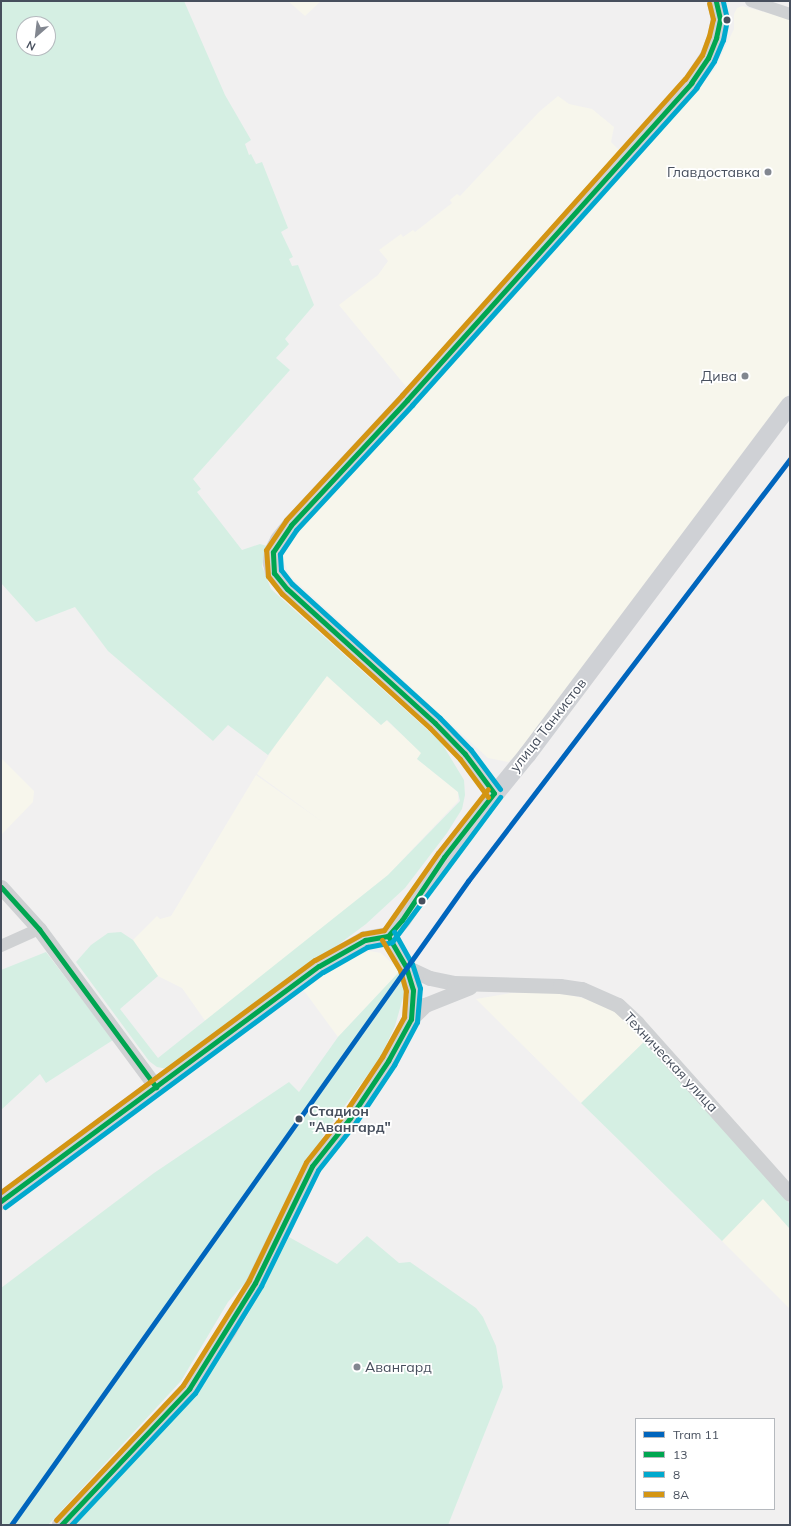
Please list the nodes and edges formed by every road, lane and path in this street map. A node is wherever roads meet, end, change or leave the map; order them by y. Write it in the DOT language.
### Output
graph roads {
  1 [pos="716,1"];
  2 [pos="751,1"];
  3 [pos="790,14"];
  4 [pos="790,405"];
  5 [pos="494,793"];
  6 [pos="1,887"];
  7 [pos="39,929"];
  8 [pos="388,936"];
  9 [pos="1,946"];
  10 [pos="406,967"];
  11 [pos="480,984"];
  12 [pos="411,1019"];
  13 [pos="156,1087"];
  14 [pos="790,1194"];
  15 [pos="1,1201"];
  16 [pos="61,1525"];
  1 -- 5 [label="main road"];
  2 -- 3 [label="street"];
  4 -- 5 [label="main road, улица Танкистов"];
  5 -- 8 [label="main road, улица Танкистов"];
  6 -- 7 [label="street"];
  7 -- 9 [label="street"];
  7 -- 13 [label="street"];
  8 -- 10 [label="main road"];
  8 -- 13 [label="main road"];
  10 -- 11 [label="street, Техническая улица"];
  10 -- 12 [label="main road"];
  11 -- 12 [label="street"];
  11 -- 14 [label="street, Техническая улица"];
  12 -- 16 [label="main road"];
  13 -- 15 [label="main road"];
}
